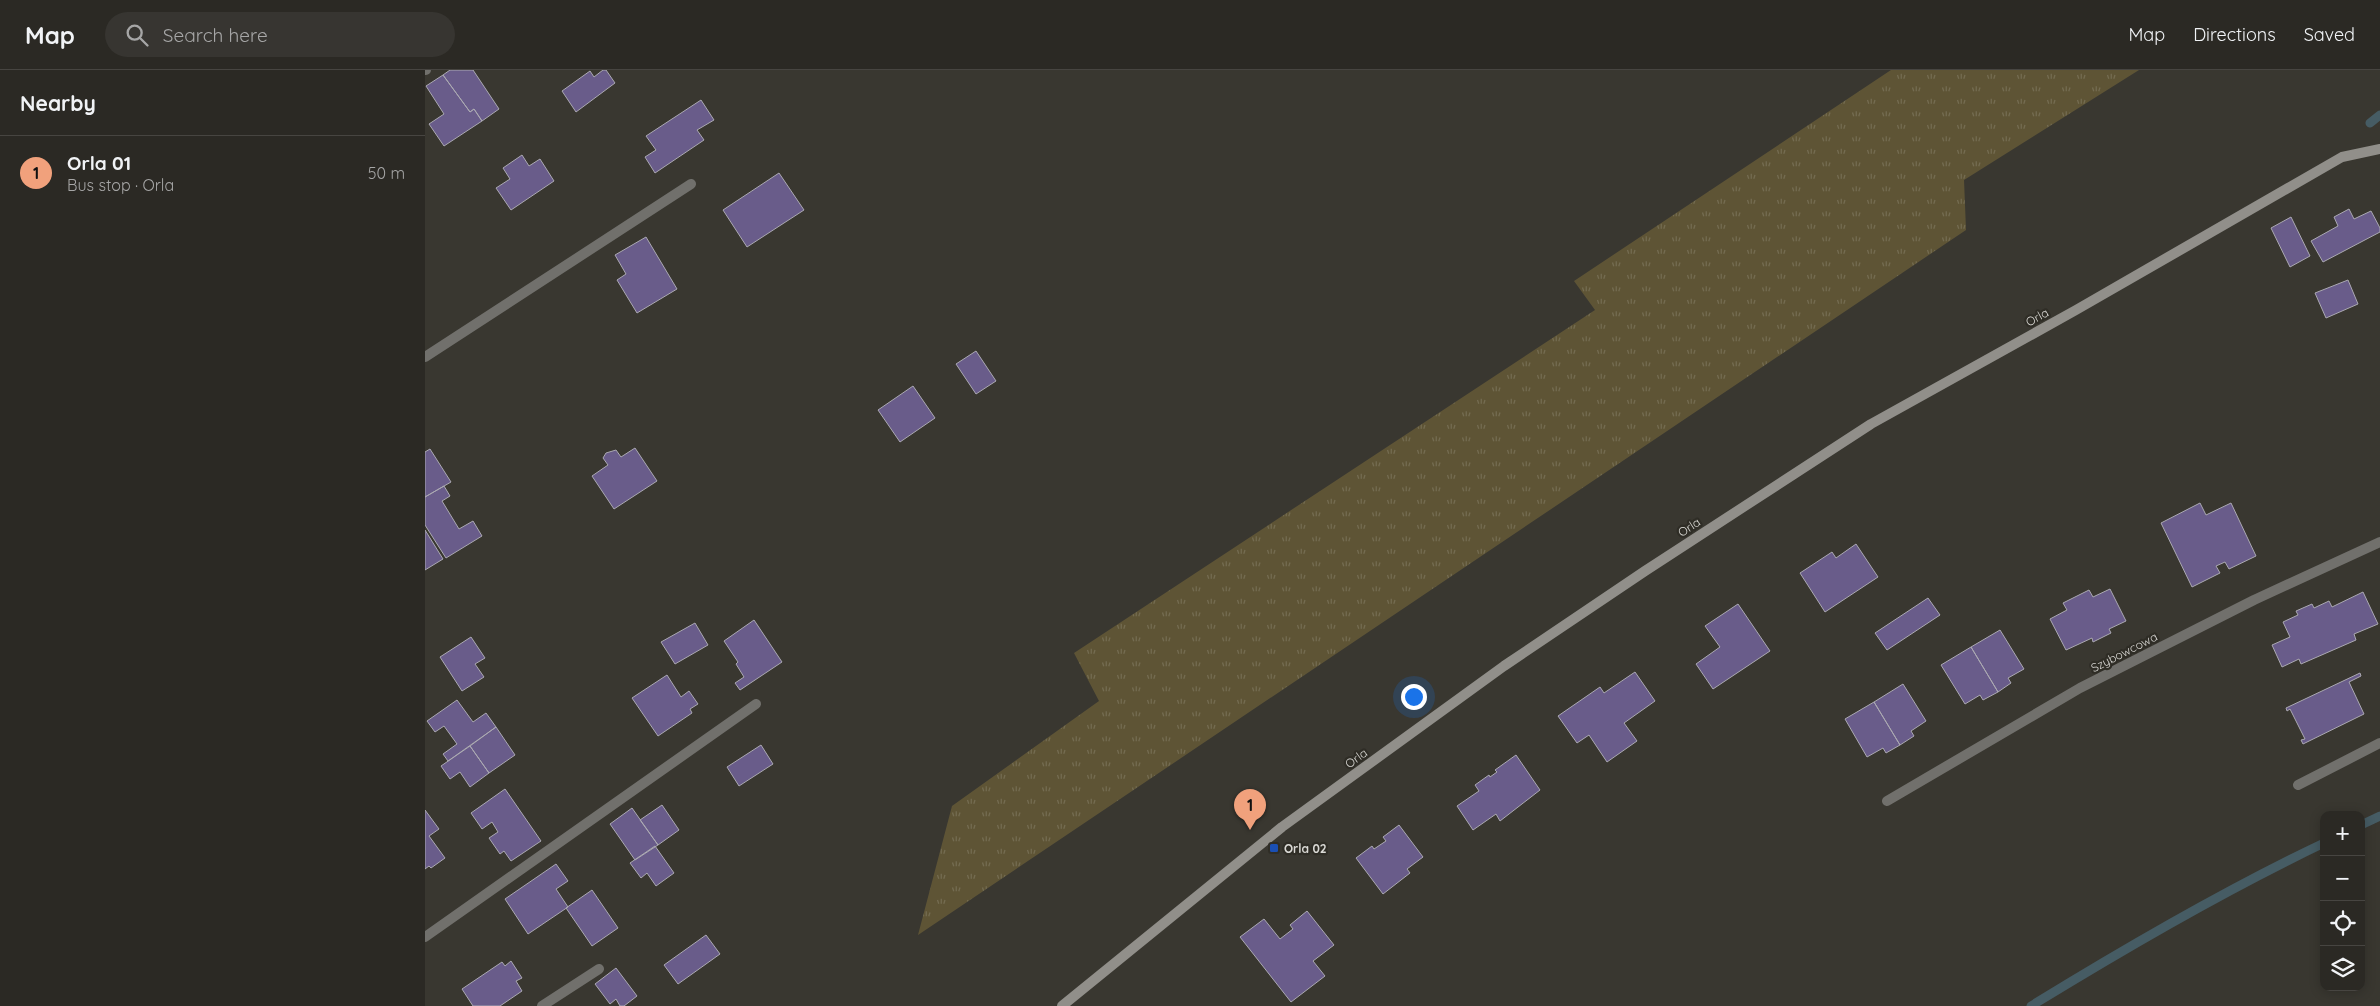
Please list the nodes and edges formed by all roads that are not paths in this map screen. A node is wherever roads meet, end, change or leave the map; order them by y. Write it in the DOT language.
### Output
graph roads {
  1 [pos="2380,149"];
  2 [pos="691,184"];
  3 [pos="425,357"];
  4 [pos="2380,542"];
  5 [pos="756,704"];
  6 [pos="2380,743"];
  7 [pos="2298,785"];
  8 [pos="1887,801"];
  9 [pos="425,937"];
  10 [pos="599,969"];
  11 [pos="542,1006"];
  12 [pos="1063,1006"];
  1 -- 12 [label="street, Orla"];
  2 -- 3 [label="street"];
  4 -- 8 [label="street, Szybowcowa"];
  5 -- 9 [label="street"];
  6 -- 7 [label="street"];
  10 -- 11 [label="street"];
}
